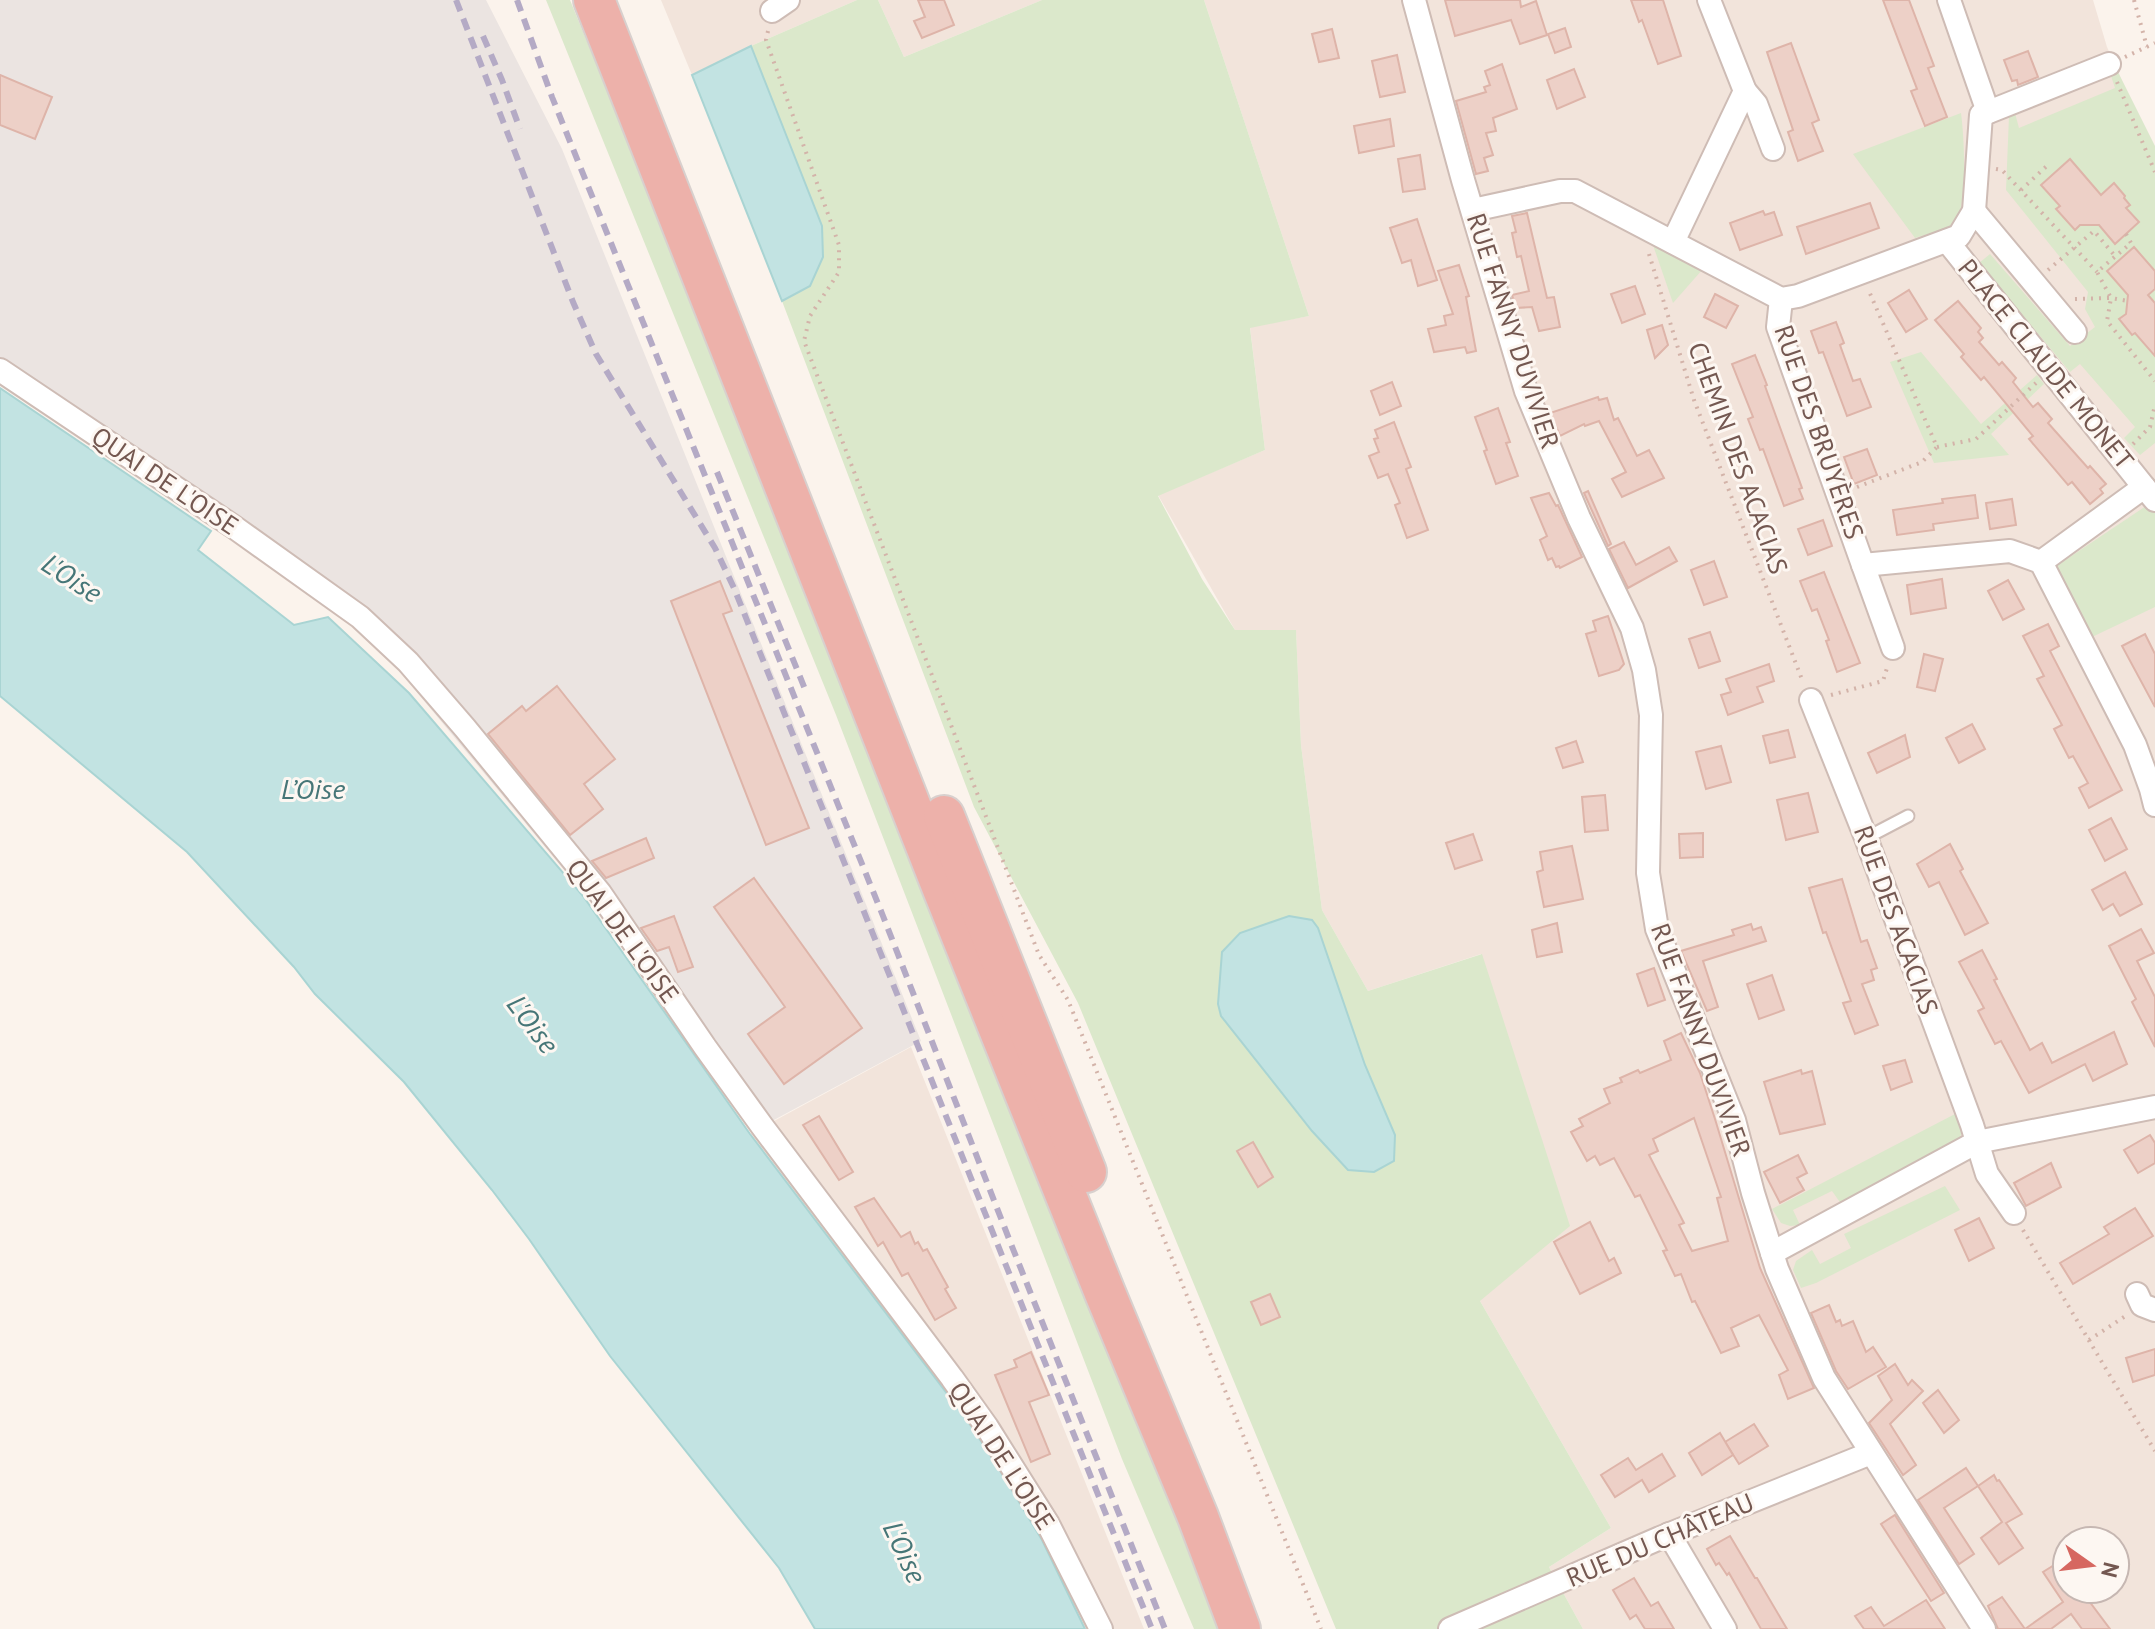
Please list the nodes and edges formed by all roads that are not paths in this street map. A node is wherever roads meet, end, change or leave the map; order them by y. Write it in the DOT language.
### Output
graph roads {
  1 [pos="594,0"];
  2 [pos="623,0"];
  3 [pos="1414,0"];
  4 [pos="1709,0"];
  5 [pos="1949,0"];
  6 [pos="2109,64"];
  7 [pos="1745,91"];
  8 [pos="1988,112"];
  9 [pos="1773,149"];
  10 [pos="1473,210"];
  11 [pos="1974,211"];
  12 [pos="1947,241"];
  13 [pos="1673,242"];
  14 [pos="1781,299"];
  15 [pos="2075,332"];
  16 [pos="0,370"];
  17 [pos="2150,493"];
  18 [pos="2041,562"];
  19 [pos="1863,565"];
  20 [pos="1893,648"];
  21 [pos="1811,700"];
  22 [pos="2155,805"];
  23 [pos="1908,816"];
  24 [pos="1866,838"];
  25 [pos="2155,1107"];
  26 [pos="1977,1142"];
  27 [pos="2014,1213"];
  28 [pos="1772,1253"];
  29 [pos="1871,1453"];
  30 [pos="1669,1534"];
  31 [pos="1101,1629"];
  32 [pos="1240,1629"];
  33 [pos="1270,1629"];
  34 [pos="1450,1629"];
  35 [pos="1725,1629"];
  36 [pos="1984,1629"];
  1 -- 32 [label="highway"];
  2 -- 33 [label="highway"];
  3 -- 10 [label="street, RUE FANNY DUVIVIER"];
  4 -- 7 [label="street"];
  5 -- 8 [label="street"];
  6 -- 8 [label="street"];
  7 -- 9 [label="street"];
  7 -- 13 [label="street"];
  8 -- 11 [label="street"];
  10 -- 13 [label="street"];
  10 -- 28 [label="street, RUE FANNY DUVIVIER"];
  11 -- 12 [label="street"];
  11 -- 15 [label="street, PLACE CLAUDE MONET"];
  12 -- 14 [label="street"];
  12 -- 17 [label="street, PLACE CLAUDE MONET"];
  13 -- 14 [label="street"];
  14 -- 19 [label="street, RUE DES BRUYÈRES"];
  16 -- 31 [label="street, QUAI DE L'OISE"];
  17 -- 18 [label="street"];
  18 -- 19 [label="street, RUE DES BRUYÈRES"];
  18 -- 22 [label="street"];
  19 -- 20 [label="street, RUE DES BRUYÈRES"];
  21 -- 24 [label="street, RUE DES ACACIAS"];
  23 -- 24 [label="lane"];
  24 -- 26 [label="street, RUE DES ACACIAS"];
  25 -- 26 [label="street"];
  26 -- 27 [label="street, RUE DES ACACIAS"];
  26 -- 28 [label="street"];
  28 -- 29 [label="street, RUE FANNY DUVIVIER"];
  29 -- 30 [label="street, RUE DU CHÂTEAU"];
  29 -- 36 [label="street, RUE FANNY DUVIVIER"];
  30 -- 34 [label="street, RUE DU CHÂTEAU"];
  30 -- 35 [label="street"];
}
